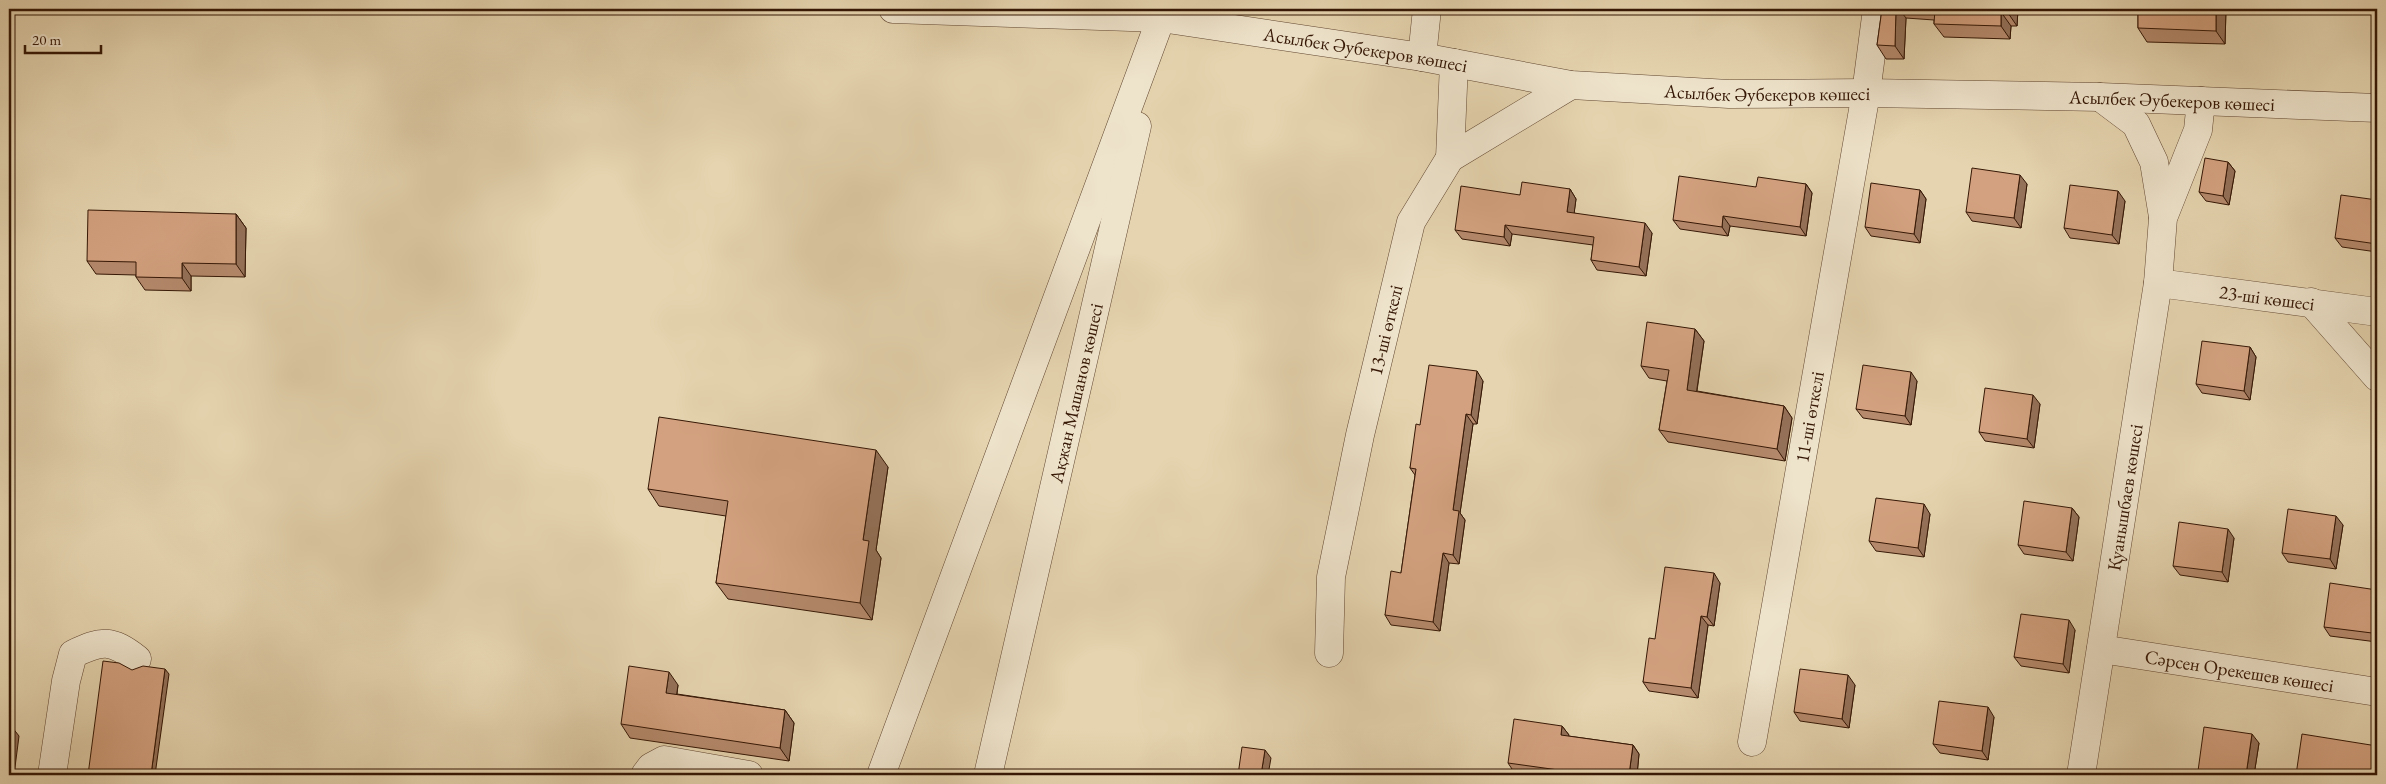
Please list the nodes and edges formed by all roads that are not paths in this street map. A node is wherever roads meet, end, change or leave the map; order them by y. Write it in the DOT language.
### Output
graph roads {
  1 [pos="892,9"];
  2 [pos="1427,9"];
  3 [pos="1877,9"];
  4 [pos="1163,13"];
  5 [pos="1422,56"];
  6 [pos="1454,63"];
  7 [pos="1571,85"];
  8 [pos="1866,93"];
  9 [pos="2100,97"];
  10 [pos="2201,101"];
  11 [pos="2377,108"];
  12 [pos="1450,158"];
  13 [pos="2163,218"];
  14 [pos="2158,283"];
  15 [pos="2311,302"];
  16 [pos="2377,312"];
  17 [pos="2377,377"];
  18 [pos="2101,649"];
  19 [pos="1329,653"];
  20 [pos="137,658"];
  21 [pos="2377,692"];
  22 [pos="1752,742"];
  23 [pos="52,775"];
  24 [pos="645,775"];
  25 [pos="749,775"];
  26 [pos="881,775"];
  27 [pos="988,775"];
  28 [pos="2081,775"];
  1 -- 4 [label="street, Асылбек Әубекеров көшесі"];
  2 -- 5 [label="street"];
  3 -- 8 [label="street, 11-ші өткелі"];
  4 -- 5 [label="street, Асылбек Әубекеров көшесі"];
  4 -- 26 [label="street"];
  4 -- 27 [label="street, Ақжан Машанов көшесі"];
  5 -- 6 [label="street, Асылбек Әубекеров көшесі"];
  6 -- 7 [label="street, Асылбек Әубекеров көшесі"];
  6 -- 12 [label="street"];
  7 -- 8 [label="street, Асылбек Әубекеров көшесі"];
  7 -- 12 [label="street, 13-ші өткелі"];
  8 -- 9 [label="street, Асылбек Әубекеров көшесі"];
  8 -- 22 [label="street, 11-ші өткелі"];
  9 -- 10 [label="street, Асылбек Әубекеров көшесі"];
  9 -- 13 [label="street, Қуанышбаев көшесі"];
  10 -- 11 [label="street, Асылбек Әубекеров көшесі"];
  10 -- 13 [label="street, Қуанышбаев көшесі"];
  12 -- 19 [label="street, 13-ші өткелі"];
  13 -- 14 [label="street, Қуанышбаев көшесі"];
  14 -- 15 [label="street, 23-ші көшесі"];
  14 -- 18 [label="street, Қуанышбаев көшесі"];
  15 -- 16 [label="street, 23-ші көшесі"];
  15 -- 17 [label="street"];
  18 -- 21 [label="street, Сәрсен Орекешев көшесі"];
  18 -- 28 [label="street, Қуанышбаев көшесі"];
  20 -- 23 [label="street"];
  24 -- 25 [label="street"];
}
